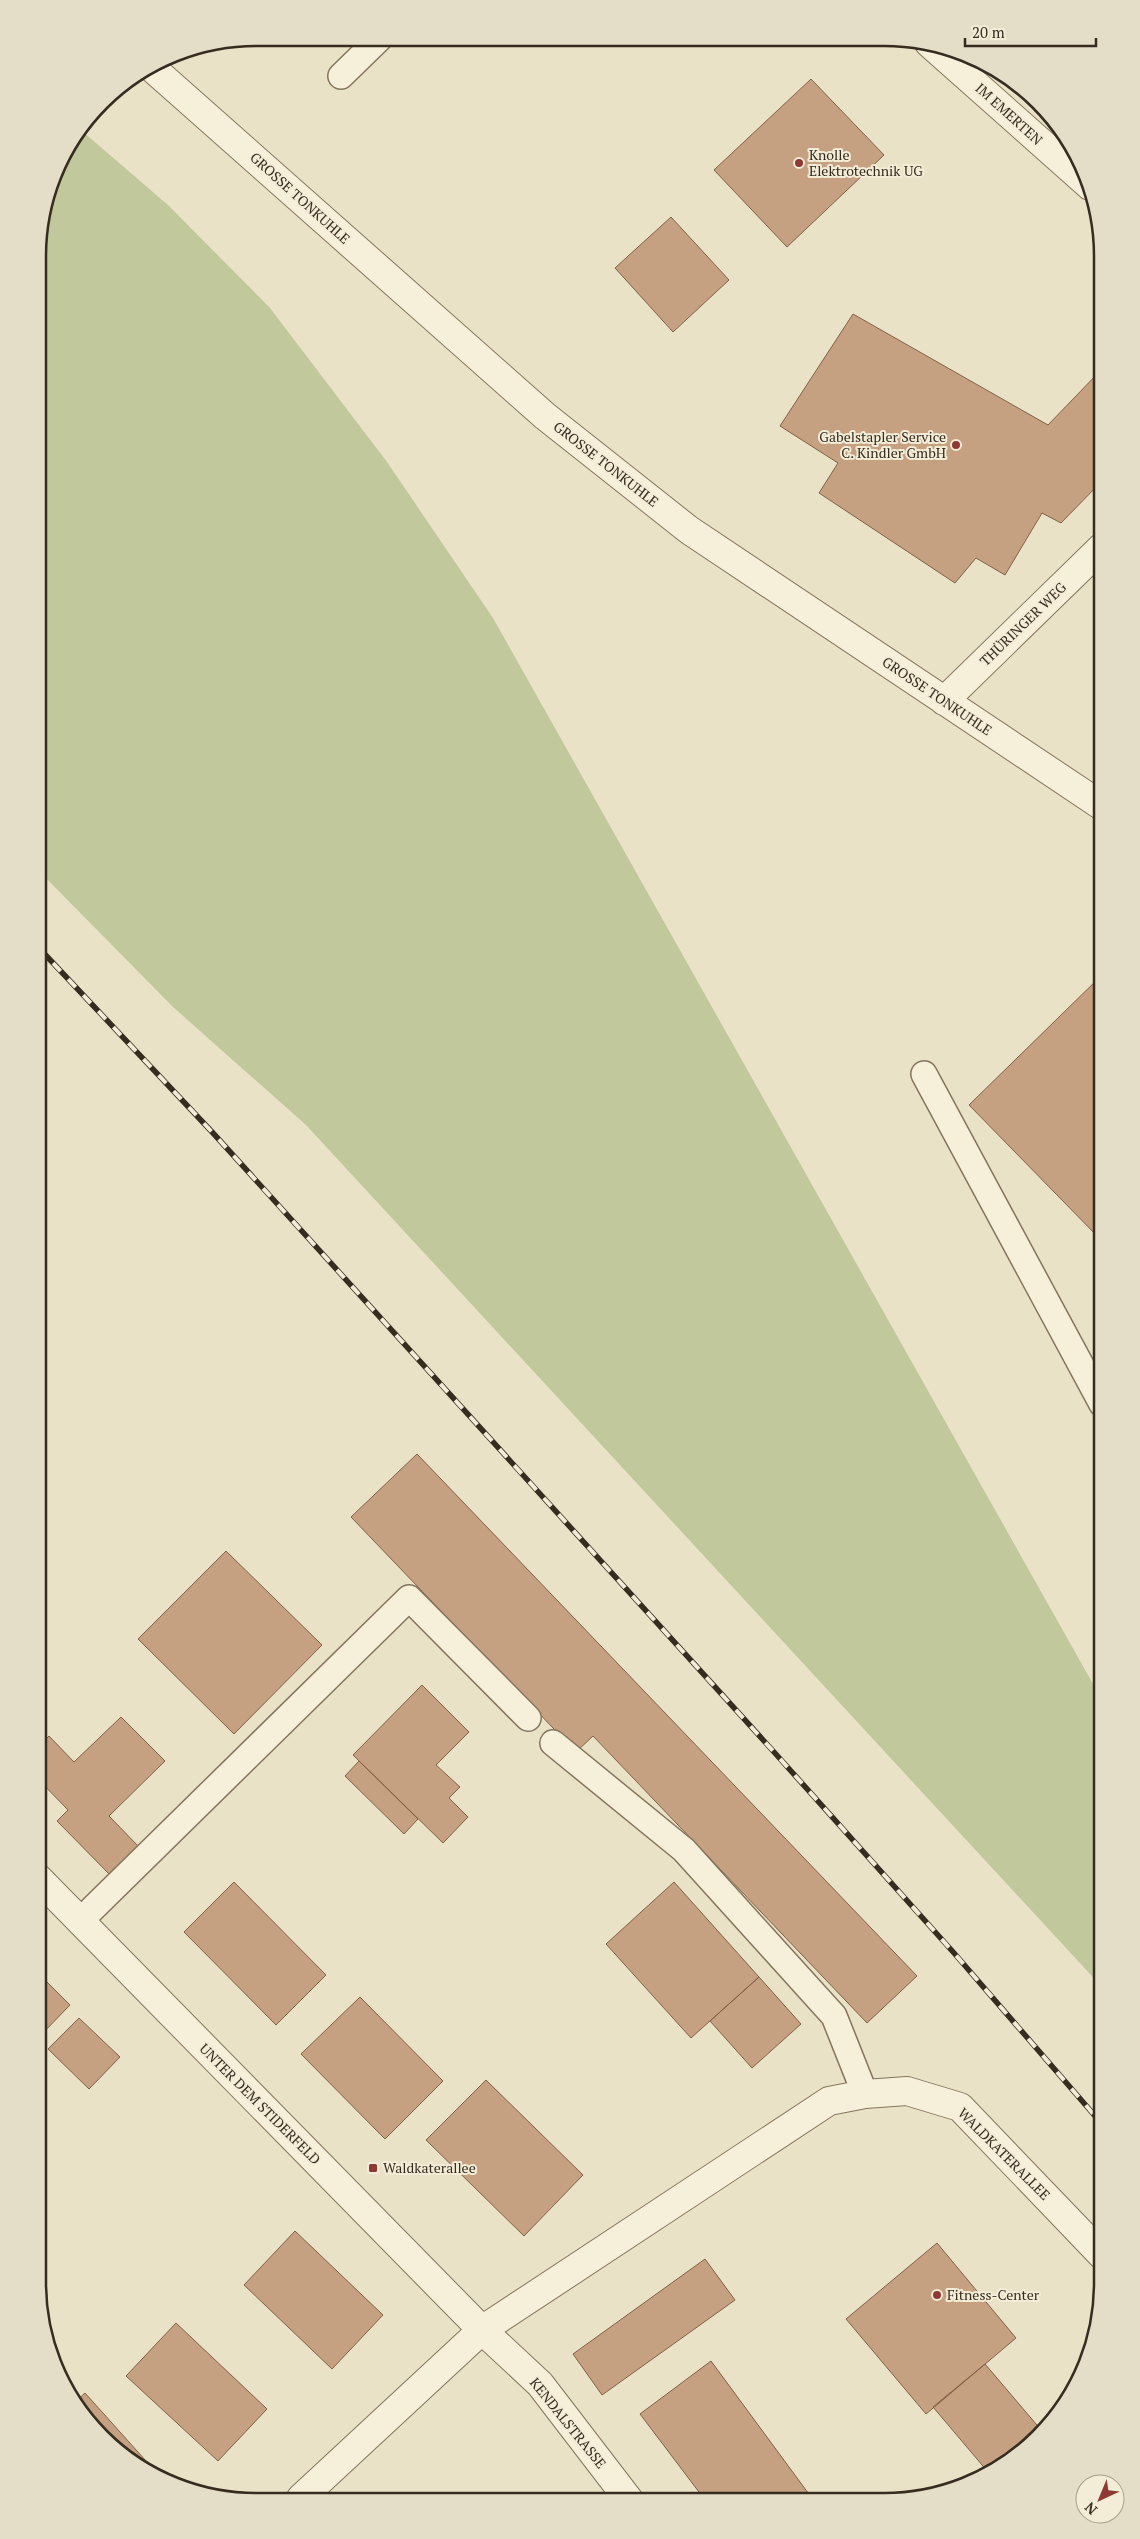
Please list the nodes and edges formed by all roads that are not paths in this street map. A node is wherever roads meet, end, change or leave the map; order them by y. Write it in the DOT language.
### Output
graph roads {
  1 [pos="372,46"];
  2 [pos="943,54"];
  3 [pos="155,72"];
  4 [pos="341,76"];
  5 [pos="1077,175"];
  6 [pos="1094,555"];
  7 [pos="944,701"];
  8 [pos="1094,801"];
  9 [pos="924,1074"];
  10 [pos="1094,1389"];
  11 [pos="528,1718"];
  12 [pos="553,1743"];
  13 [pos="46,1886"];
  14 [pos="80,1921"];
  15 [pos="865,2094"];
  16 [pos="1094,2247"];
  17 [pos="482,2330"];
  18 [pos="306,2493"];
  19 [pos="624,2493"];
  1 -- 4 [label="lane"];
  2 -- 5 [label="street, IM EMERTEN"];
  3 -- 7 [label="street, GROSSE TONKUHLE"];
  6 -- 7 [label="street, THÜRINGER WEG"];
  7 -- 8 [label="street, GROSSE TONKUHLE"];
  9 -- 10 [label="lane"];
  11 -- 14 [label="lane"];
  12 -- 15 [label="lane"];
  13 -- 14 [label="street, UNTER DEM STIDERFELD"];
  14 -- 17 [label="street, UNTER DEM STIDERFELD"];
  15 -- 16 [label="street, WALDKATERALLEE"];
  15 -- 17 [label="street, WALDKATERALLEE"];
  17 -- 18 [label="street, WALDKATERALLEE"];
  17 -- 19 [label="street, KENDALSTRASSE"];
}
